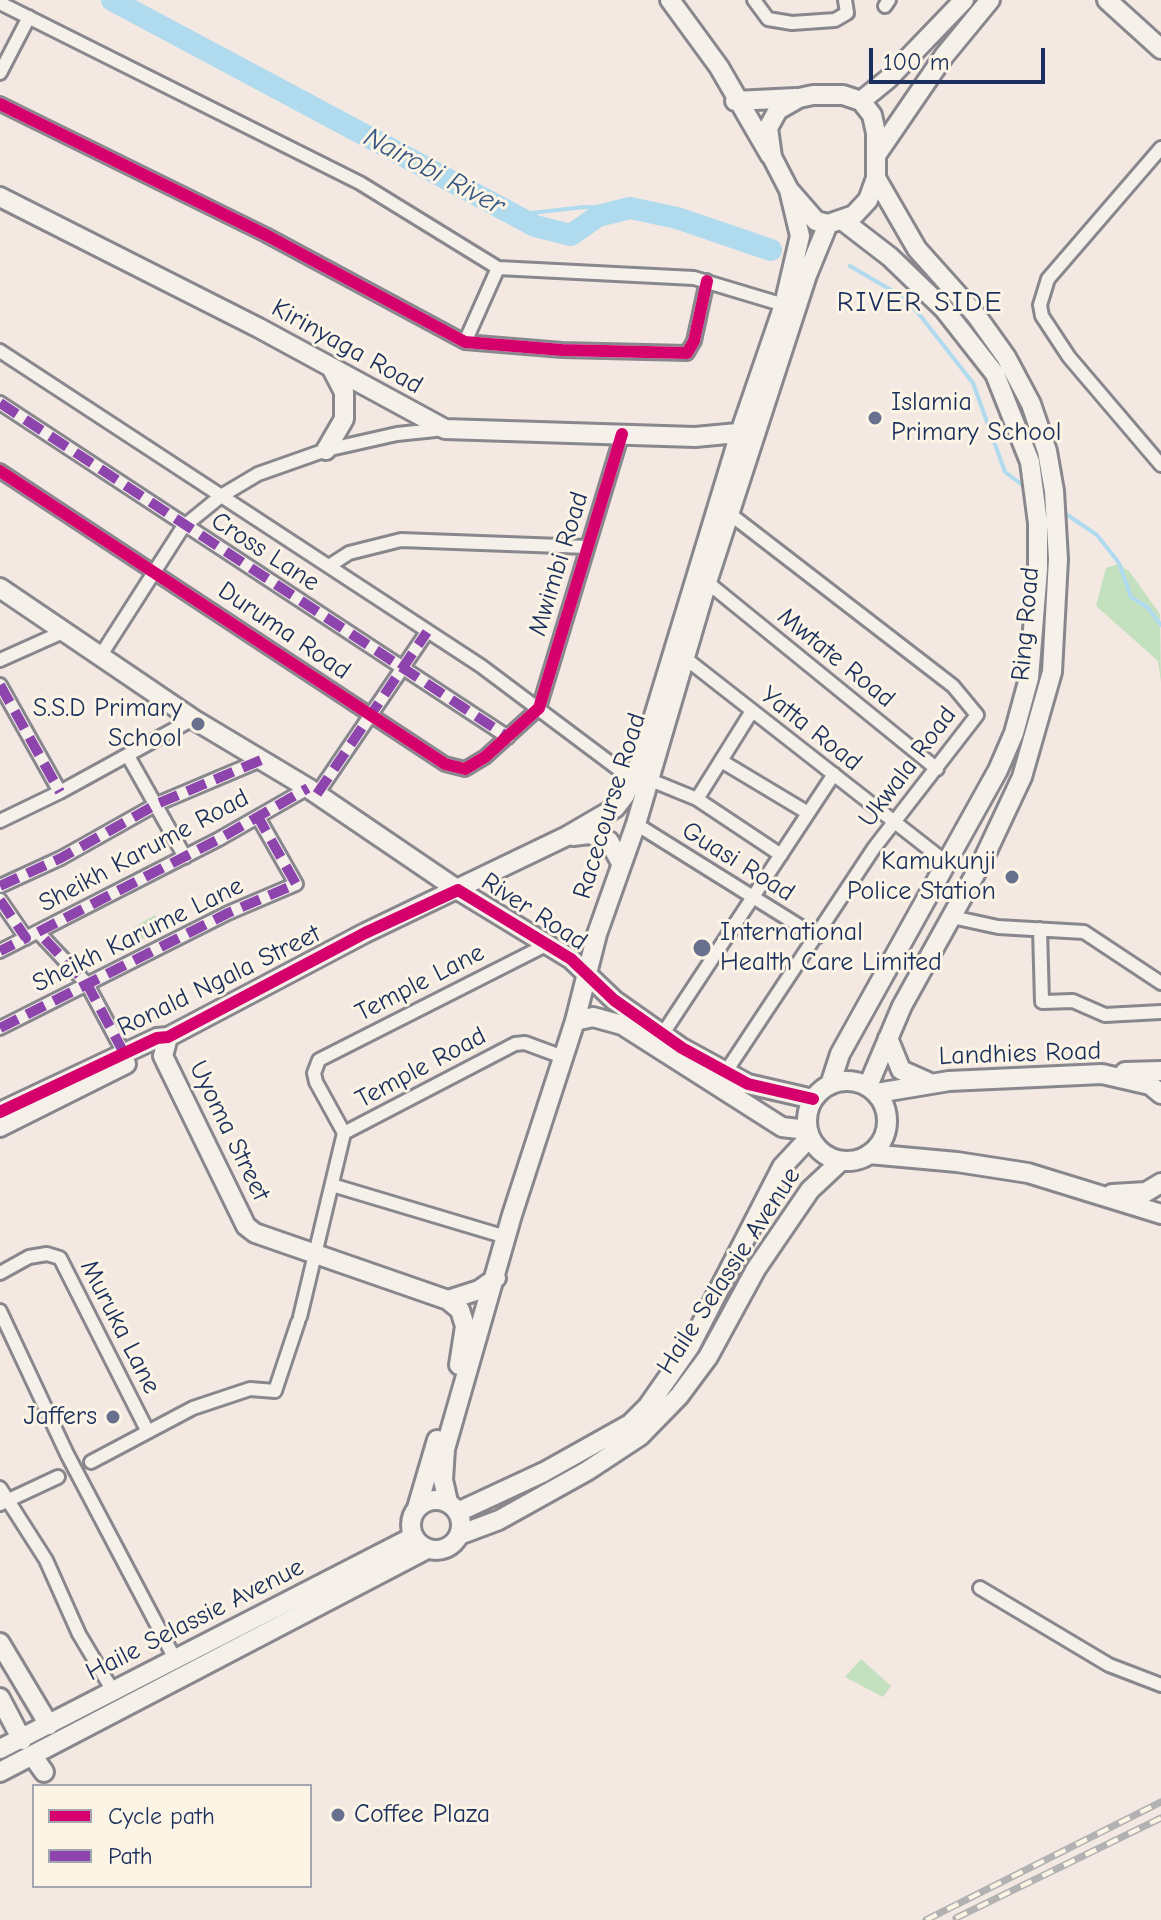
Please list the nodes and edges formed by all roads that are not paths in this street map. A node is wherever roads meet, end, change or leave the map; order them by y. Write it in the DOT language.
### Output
graph roads {
  1 [pos="670,0"];
  2 [pos="754,0"];
  3 [pos="845,0"];
  4 [pos="964,0"];
  5 [pos="990,0"];
  6 [pos="1107,0"];
  7 [pos="0,3"];
  8 [pos="29,17"];
  9 [pos="1161,49"];
  10 [pos="0,73"];
  11 [pos="799,98"];
  12 [pos="735,101"];
  13 [pos="861,101"];
  14 [pos="0,104"];
  15 [pos="1161,148"];
  16 [pos="877,154"];
  17 [pos="772,157"];
  18 [pos="876,178"];
  19 [pos="789,190"];
  20 [pos="0,197"];
  21 [pos="835,222"];
  22 [pos="498,268"];
  23 [pos="707,281"];
  24 [pos="784,305"];
  25 [pos="465,342"];
  26 [pos="0,351"];
  27 [pos="332,368"];
  28 [pos="0,403"];
  29 [pos="445,429"];
  30 [pos="749,432"];
  31 [pos="622,434"];
  32 [pos="695,437"];
  33 [pos="326,450"];
  34 [pos="740,462"];
  35 [pos="1161,465"];
  36 [pos="0,471"];
  37 [pos="221,496"];
  38 [pos="1045,502"];
  39 [pos="730,514"];
  40 [pos="183,527"];
  41 [pos="587,547"];
  42 [pos="329,566"];
  43 [pos="155,572"];
  44 [pos="707,582"];
  45 [pos="0,588"];
  46 [pos="65,631"];
  47 [pos="427,632"];
  48 [pos="101,655"];
  49 [pos="685,658"];
  50 [pos="0,660"];
  51 [pos="401,668"];
  52 [pos="0,685"];
  53 [pos="539,708"];
  54 [pos="752,711"];
  55 [pos="370,714"];
  56 [pos="193,719"];
  57 [pos="508,737"];
  58 [pos="128,756"];
  59 [pos="261,760"];
  60 [pos="723,762"];
  61 [pos="937,769"];
  62 [pos="834,774"];
  63 [pos="640,779"];
  64 [pos="313,791"];
  65 [pos="60,792"];
  66 [pos="697,799"];
  67 [pos="157,804"];
  68 [pos="615,808"];
  69 [pos="808,813"];
  70 [pos="258,817"];
  71 [pos="0,821"];
  72 [pos="893,822"];
  73 [pos="636,824"];
  74 [pos="567,836"];
  75 [pos="781,855"];
  76 [pos="185,857"];
  77 [pos="621,863"];
  78 [pos="947,863"];
  79 [pos="0,886"];
  80 [pos="458,890"];
  81 [pos="755,898"];
  82 [pos="0,900"];
  83 [pos="952,917"];
  84 [pos="1040,929"];
  85 [pos="32,935"];
  86 [pos="817,937"];
  87 [pos="548,944"];
  88 [pos="0,951"];
  89 [pos="585,972"];
  90 [pos="1161,983"];
  91 [pos="87,984"];
  92 [pos="1161,1012"];
  93 [pos="575,1021"];
  94 [pos="0,1028"];
  95 [pos="662,1035"];
  96 [pos="168,1037"];
  97 [pos="888,1038"];
  98 [pos="124,1053"];
  99 [pos="163,1056"];
  100 [pos="563,1057"];
  101 [pos="1161,1071"];
  102 [pos="725,1073"];
  103 [pos="1102,1074"];
  104 [pos="932,1083"];
  105 [pos="830,1085"];
  106 [pos="872,1089"];
  107 [pos="1161,1094"];
  108 [pos="813,1099"];
  109 [pos="0,1112"];
  110 [pos="0,1127"];
  111 [pos="344,1133"];
  112 [pos="808,1134"];
  113 [pos="869,1154"];
  114 [pos="841,1161"];
  115 [pos="1161,1183"];
  116 [pos="332,1185"];
  117 [pos="1093,1193"];
  118 [pos="1161,1214"];
  119 [pos="506,1237"];
  120 [pos="316,1254"];
  121 [pos="0,1273"];
  122 [pos="496,1278"];
  123 [pos="448,1300"];
  124 [pos="0,1311"];
  125 [pos="148,1432"];
  126 [pos="67,1454"];
  127 [pos="91,1462"];
  128 [pos="58,1477"];
  129 [pos="85,1486"];
  130 [pos="0,1488"];
  131 [pos="3,1502"];
  132 [pos="453,1507"];
  133 [pos="417,1508"];
  134 [pos="459,1535"];
  135 [pos="420,1543"];
  136 [pos="980,1588"];
  137 [pos="0,1643"];
  138 [pos="175,1659"];
  139 [pos="1161,1685"];
  140 [pos="113,1691"];
  141 [pos="0,1698"];
  142 [pos="49,1725"];
  143 [pos="27,1747"];
  144 [pos="0,1749"];
  145 [pos="0,1772"];
  146 [pos="44,1772"];
  1 -- 12 [label="main road"];
  2 -- 3 [label="street"];
  4 -- 13 [label="main road"];
  5 -- 16 [label="main road"];
  6 -- 9 [label="main road"];
  7 -- 8 [label="street"];
  8 -- 10 [label="street"];
  8 -- 22 [label="street"];
  11 -- 12 [label="main road"];
  11 -- 13 [label="main road"];
  11 -- 17 [label="main road"];
  12 -- 17 [label="main road"];
  13 -- 16 [label="main road"];
  14 -- 25 [label="street"];
  15 -- 35 [label="street"];
  16 -- 18 [label="main road"];
  17 -- 19 [label="main road"];
  18 -- 21 [label="main road"];
  18 -- 38 [label="main road, Ring Road"];
  19 -- 21 [label="main road"];
  19 -- 24 [label="main road, Racecourse Road"];
  20 -- 27 [label="main road, Kirinyaga Road"];
  21 -- 30 [label="main road, Racecourse Road"];
  21 -- 38 [label="main road, Ring Road"];
  22 -- 23 [label="street"];
  22 -- 25 [label="street"];
  23 -- 24 [label="street"];
  23 -- 25 [label="street"];
  24 -- 30 [label="main road, Racecourse Road"];
  26 -- 37 [label="street"];
  27 -- 29 [label="main road, Kirinyaga Road"];
  27 -- 33 [label="main road"];
  28 -- 40 [label="street, Cross Lane"];
  29 -- 31 [label="main road, Kirinyaga Road"];
  29 -- 33 [label="street"];
  30 -- 32 [label="main road, Kirinyaga Road"];
  30 -- 34 [label="main road, Racecourse Road"];
  31 -- 32 [label="main road, Kirinyaga Road"];
  31 -- 41 [label="street, Mwimbi Road"];
  32 -- 34 [label="main road"];
  33 -- 37 [label="street"];
  34 -- 39 [label="main road, Racecourse Road"];
  34 -- 63 [label="main road, Racecourse Road"];
  36 -- 43 [label="street, Duruma Road"];
  37 -- 40 [label="street"];
  37 -- 42 [label="street"];
  38 -- 78 [label="main road, Ring Road"];
  38 -- 83 [label="main road, Ring Road"];
  39 -- 44 [label="main road, Racecourse Road"];
  39 -- 61 [label="street, Ukwala Road"];
  40 -- 43 [label="street"];
  40 -- 51 [label="street, Cross Lane"];
  41 -- 42 [label="street"];
  41 -- 53 [label="street, Mwimbi Road"];
  42 -- 47 [label="street"];
  43 -- 48 [label="street"];
  43 -- 55 [label="street, Duruma Road"];
  44 -- 49 [label="main road, Racecourse Road"];
  44 -- 61 [label="street, Mwtate Road"];
  45 -- 46 [label="main road, River Road"];
  46 -- 48 [label="main road, River Road"];
  46 -- 50 [label="street"];
  47 -- 51 [label="street, Sheikh Karume Road"];
  47 -- 53 [label="street"];
  48 -- 56 [label="main road, River Road"];
  49 -- 54 [label="street, Yatta Road"];
  49 -- 63 [label="main road, Racecourse Road"];
  51 -- 55 [label="street, Sheikh Karume Road"];
  51 -- 57 [label="street, Cross Lane"];
  52 -- 65 [label="street"];
  53 -- 57 [label="street, Duruma Road"];
  53 -- 63 [label="street"];
  54 -- 60 [label="street"];
  54 -- 62 [label="street, Yatta Road"];
  55 -- 57 [label="street, Duruma Road"];
  55 -- 64 [label="street, Sheikh Karume Road"];
  56 -- 58 [label="street"];
  56 -- 59 [label="main road, River Road"];
  58 -- 65 [label="street"];
  58 -- 67 [label="street"];
  59 -- 64 [label="main road, River Road"];
  59 -- 67 [label="street"];
  60 -- 66 [label="street"];
  60 -- 69 [label="street"];
  61 -- 72 [label="street, Ukwala Road"];
  62 -- 69 [label="street"];
  62 -- 72 [label="street, Yatta Road"];
  63 -- 66 [label="street"];
  63 -- 68 [label="main road, Racecourse Road"];
  63 -- 73 [label="main road, Racecourse Road"];
  64 -- 70 [label="street, Sheikh Karume Road"];
  64 -- 80 [label="main road, River Road"];
  65 -- 71 [label="street"];
  66 -- 75 [label="street"];
  67 -- 76 [label="street"];
  67 -- 79 [label="street"];
  68 -- 74 [label="main road, Ronald Ngala Street"];
  69 -- 75 [label="street"];
  70 -- 76 [label="street, Sheikh Karume Road"];
  70 -- 91 [label="street, Sheikh Karume Lane"];
  72 -- 78 [label="street, Yatta Road"];
  72 -- 86 [label="street, Ukwala Road"];
  73 -- 77 [label="main road, Racecourse Road"];
  73 -- 81 [label="street, Guasi Road"];
  74 -- 77 [label="main road"];
  74 -- 80 [label="main road, Ronald Ngala Street"];
  75 -- 81 [label="street"];
  76 -- 85 [label="street, Sheikh Karume Road"];
  77 -- 89 [label="main road, Racecourse Road"];
  78 -- 105 [label="main road, Ring Road"];
  80 -- 87 [label="main road, River Road"];
  80 -- 96 [label="main road, Ronald Ngala Street"];
  81 -- 86 [label="street, Guasi Road"];
  81 -- 95 [label="street"];
  82 -- 85 [label="street"];
  83 -- 84 [label="street"];
  83 -- 97 [label="main road, Ring Road"];
  84 -- 90 [label="street"];
  84 -- 92 [label="street"];
  85 -- 88 [label="street, Sheikh Karume Road"];
  85 -- 91 [label="street"];
  86 -- 102 [label="street, Ukwala Road"];
  87 -- 89 [label="main road, River Road"];
  87 -- 111 [label="street, Temple Lane"];
  89 -- 93 [label="main road, Racecourse Road"];
  89 -- 95 [label="main road, River Road"];
  91 -- 94 [label="street, Sheikh Karume Lane"];
  91 -- 98 [label="street"];
  93 -- 100 [label="main road, Racecourse Road"];
  93 -- 112 [label="main road"];
  95 -- 102 [label="main road, River Road"];
  96 -- 98 [label="main road, Ronald Ngala Street"];
  96 -- 99 [label="main road, Uyoma Street"];
  97 -- 104 [label="main road"];
  97 -- 106 [label="main road, Ring Road"];
  98 -- 109 [label="main road, Ronald Ngala Street"];
  99 -- 110 [label="main road, Ronald Ngala Street"];
  99 -- 120 [label="main road, Uyoma Street"];
  100 -- 111 [label="street, Temple Road"];
  100 -- 119 [label="main road, Racecourse Road"];
  101 -- 103 [label="main road"];
  102 -- 108 [label="main road, River Road"];
  103 -- 104 [label="main road, Landhies Road"];
  103 -- 107 [label="main road, Landhies Road"];
  104 -- 106 [label="main road, Landhies Road"];
  105 -- 106 [label="main road"];
  105 -- 108 [label="main road"];
  106 -- 113 [label="main road"];
  108 -- 112 [label="main road"];
  111 -- 116 [label="street, Temple Road"];
  112 -- 114 [label="main road"];
  112 -- 132 [label="main road, Haile Selassie Avenue"];
  113 -- 114 [label="main road"];
  113 -- 117 [label="main road"];
  114 -- 134 [label="main road, Haile Selassie Avenue"];
  115 -- 117 [label="main road"];
  116 -- 119 [label="street"];
  116 -- 120 [label="street, Temple Road"];
  117 -- 118 [label="main road"];
  119 -- 122 [label="main road, Racecourse Road"];
  120 -- 123 [label="main road, Uyoma Street"];
  120 -- 125 [label="street, Temple Road"];
  121 -- 125 [label="street, Muruka Lane"];
  122 -- 123 [label="main road"];
  122 -- 132 [label="main road, Racecourse Road"];
  123 -- 133 [label="main road"];
  124 -- 126 [label="street"];
  125 -- 127 [label="street"];
  126 -- 127 [label="street"];
  126 -- 128 [label="street"];
  126 -- 129 [label="street"];
  127 -- 129 [label="street"];
  128 -- 129 [label="street"];
  128 -- 131 [label="street"];
  129 -- 138 [label="street"];
  130 -- 131 [label="street"];
  131 -- 140 [label="street"];
  132 -- 133 [label="main road, Haile Selassie Avenue"];
  132 -- 134 [label="main road"];
  133 -- 135 [label="main road"];
  134 -- 135 [label="main road, Haile Selassie Avenue"];
  135 -- 138 [label="main road, Haile Selassie Avenue"];
  135 -- 143 [label="main road, Haile Selassie Avenue"];
  136 -- 139 [label="street"];
  137 -- 142 [label="main road"];
  138 -- 140 [label="main road, Haile Selassie Avenue"];
  140 -- 142 [label="main road, Haile Selassie Avenue"];
  141 -- 143 [label="main road"];
  142 -- 143 [label="main road, Haile Selassie Avenue"];
  143 -- 144 [label="main road, Haile Selassie Avenue"];
  143 -- 145 [label="main road, Haile Selassie Avenue"];
  143 -- 146 [label="main road"];
}
